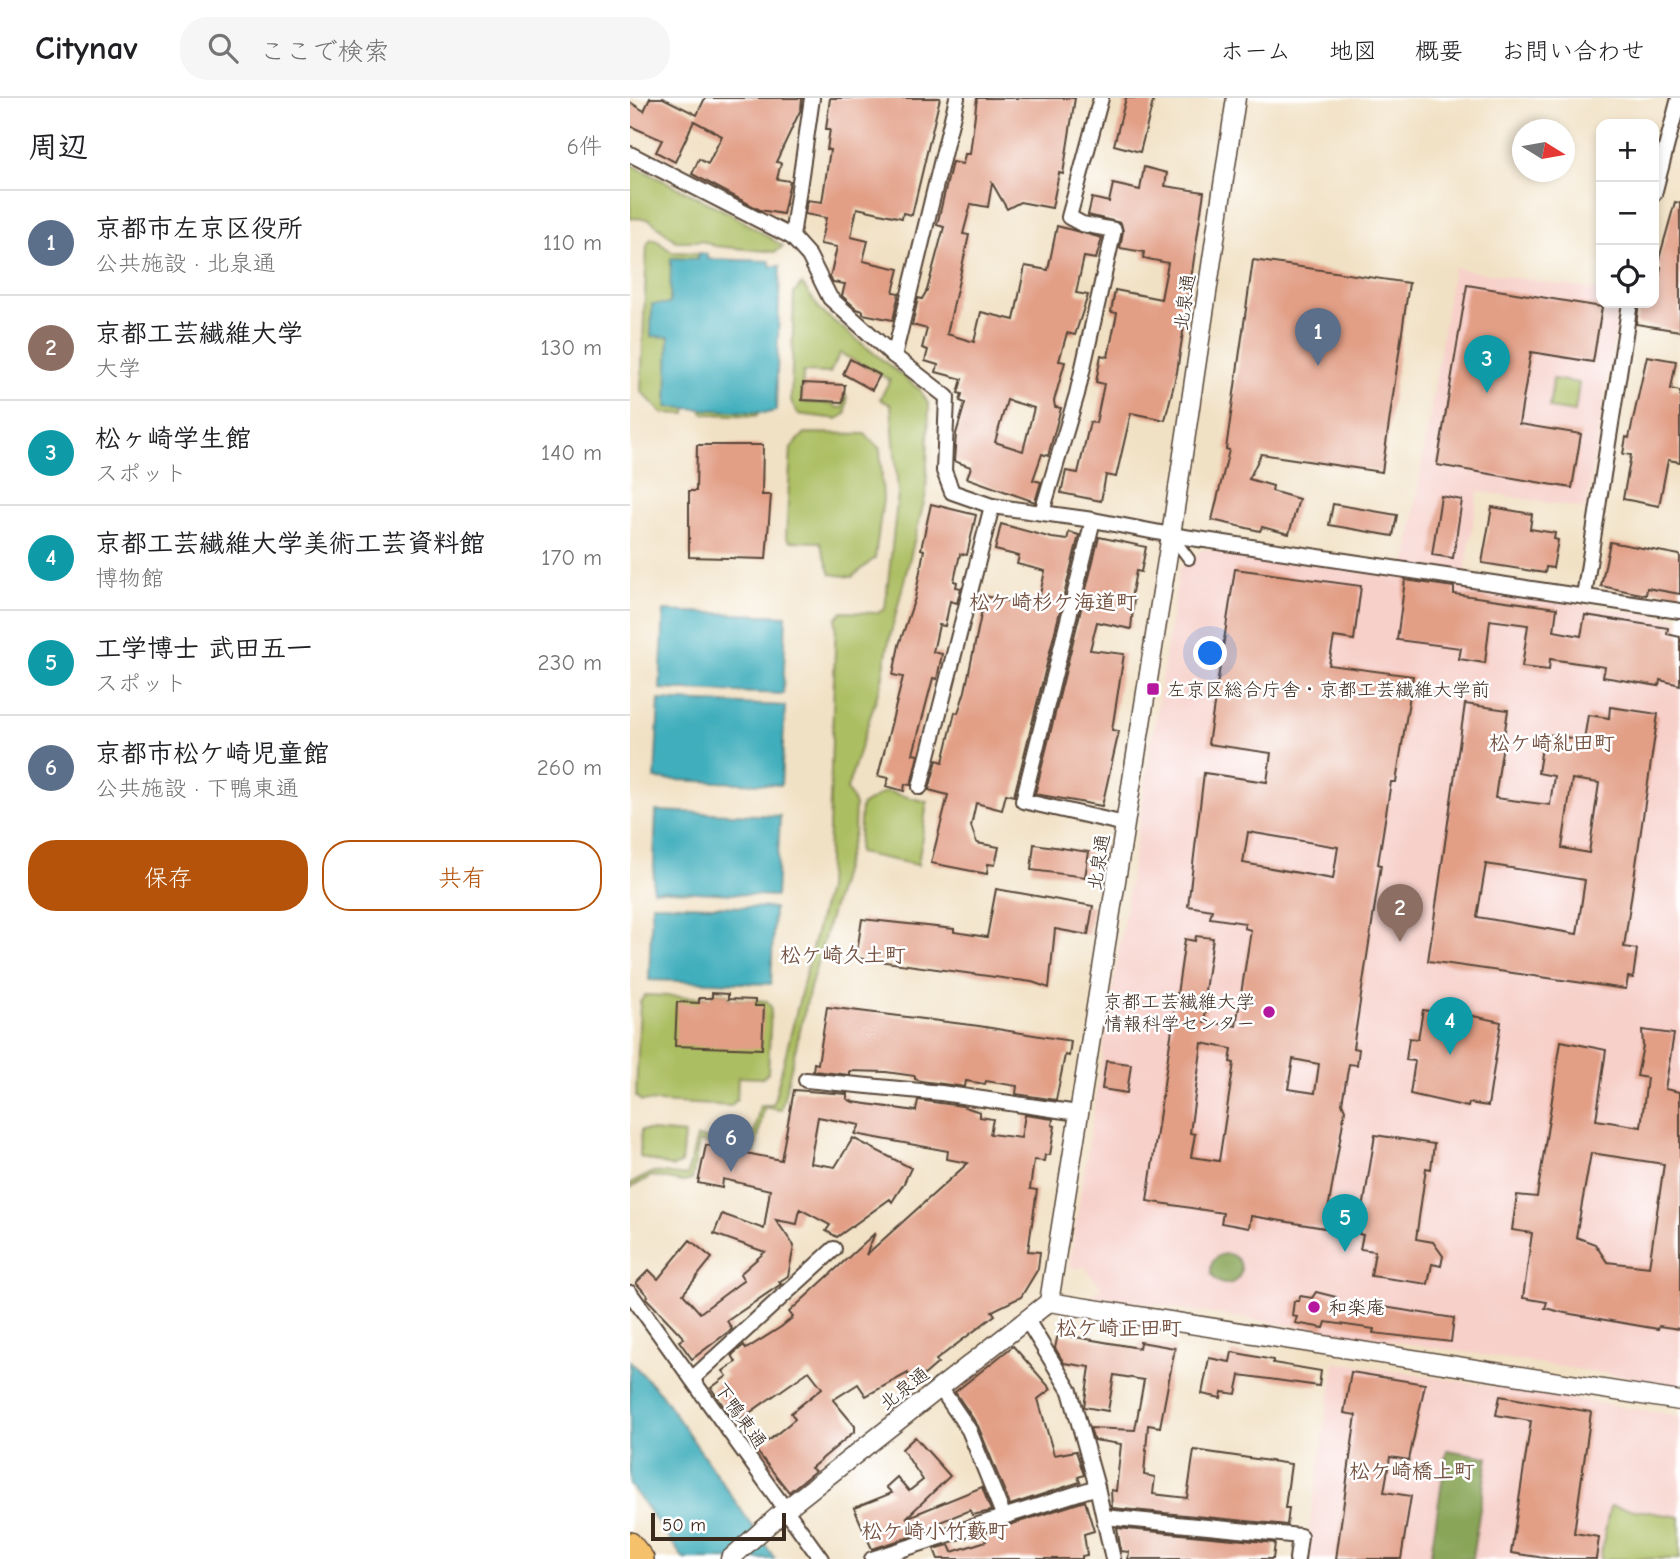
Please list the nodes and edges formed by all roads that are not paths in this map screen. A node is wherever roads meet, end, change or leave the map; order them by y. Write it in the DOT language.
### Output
graph roads {
  1 [pos="812,98"];
  2 [pos="957,98"];
  3 [pos="1101,98"];
  4 [pos="1236,98"];
  5 [pos="1679,98"];
  6 [pos="630,155"];
  7 [pos="1657,182"];
  8 [pos="792,237"];
  9 [pos="1629,308"];
  10 [pos="894,356"];
  11 [pos="992,506"];
  12 [pos="1042,512"];
  13 [pos="1093,520"];
  14 [pos="1171,535"];
  15 [pos="1189,559"];
  16 [pos="1584,596"];
  17 [pos="1680,611"];
  18 [pos="920,787"];
  19 [pos="1125,824"];
  20 [pos="806,1080"];
  21 [pos="1078,1113"];
  22 [pos="834,1249"];
  23 [pos="630,1293"];
  24 [pos="1049,1302"];
  25 [pos="1027,1320"];
  26 [pos="692,1379"];
  27 [pos="939,1387"];
  28 [pos="1680,1401"];
  29 [pos="1097,1487"];
  30 [pos="779,1515"];
  31 [pos="1004,1517"];
  32 [pos="1104,1517"];
  33 [pos="630,1544"];
  34 [pos="642,1559"];
  35 [pos="730,1559"];
  36 [pos="821,1559"];
  37 [pos="872,1559"];
  38 [pos="1113,1559"];
  39 [pos="1297,1559"];
  1 -- 8 [label="street"];
  2 -- 10 [label="street"];
  3 -- 12 [label="street"];
  4 -- 14 [label="street, 北泉通"];
  5 -- 7 [label="street"];
  6 -- 8 [label="street"];
  8 -- 10 [label="street"];
  9 -- 16 [label="street"];
  10 -- 11 [label="street"];
  11 -- 12 [label="street"];
  11 -- 18 [label="street"];
  12 -- 13 [label="street"];
  13 -- 14 [label="street"];
  13 -- 19 [label="street"];
  14 -- 15 [label="street"];
  14 -- 16 [label="street"];
  14 -- 19 [label="street, 北泉通"];
  16 -- 17 [label="street"];
  19 -- 21 [label="street, 北泉通"];
  20 -- 21 [label="street"];
  21 -- 24 [label="street, 北泉通"];
  22 -- 26 [label="street"];
  23 -- 26 [label="street, 下鴨東通"];
  24 -- 25 [label="street, 北泉通"];
  24 -- 28 [label="street"];
  25 -- 27 [label="street, 北泉通"];
  25 -- 29 [label="street"];
  26 -- 30 [label="street, 下鴨東通"];
  27 -- 30 [label="street, 北泉通"];
  27 -- 31 [label="street"];
  29 -- 31 [label="street"];
  29 -- 32 [label="street"];
  30 -- 35 [label="street, 北泉通"];
  30 -- 36 [label="street, 下鴨東通"];
  31 -- 37 [label="street"];
  32 -- 38 [label="street"];
  32 -- 39 [label="street"];
  33 -- 34 [label="highway"];
}
